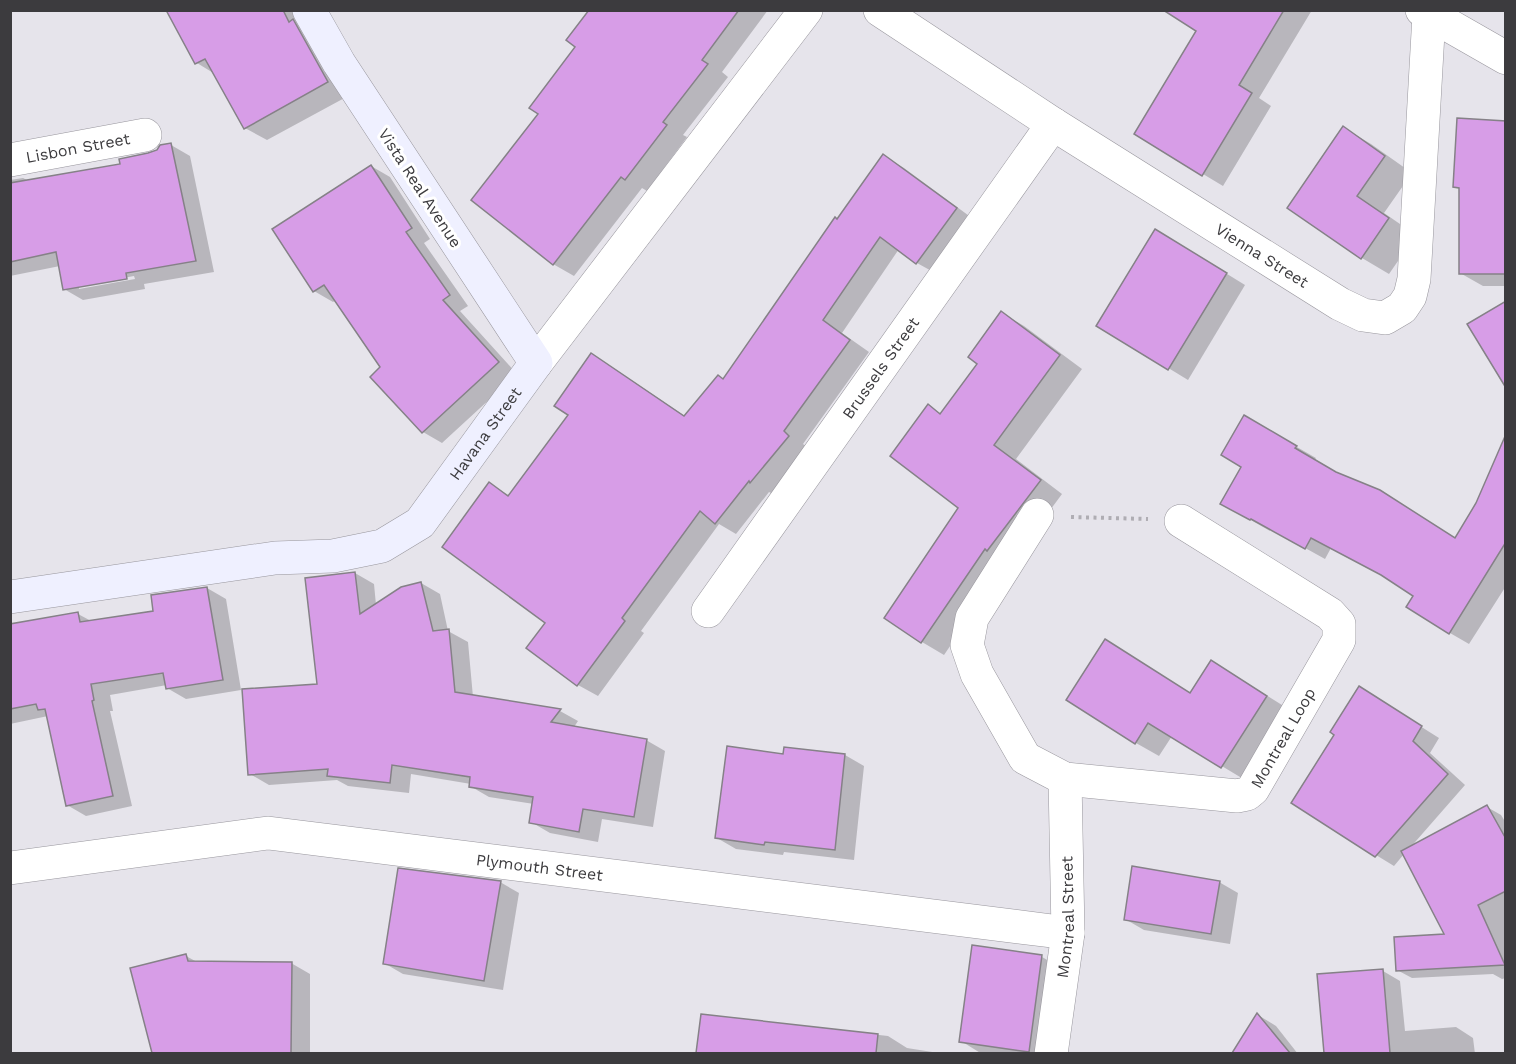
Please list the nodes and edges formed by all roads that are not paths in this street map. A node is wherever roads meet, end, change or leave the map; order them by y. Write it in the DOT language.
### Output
graph roads {
  1 [pos="309,10"];
  2 [pos="806,10"];
  3 [pos="880,10"];
  4 [pos="1426,13"];
  5 [pos="1506,58"];
  6 [pos="1053,124"];
  7 [pos="145,135"];
  8 [pos="10,160"];
  9 [pos="536,363"];
  10 [pos="1037,515"];
  11 [pos="1181,521"];
  12 [pos="10,597"];
  13 [pos="708,612"];
  14 [pos="1065,779"];
  15 [pos="10,868"];
  16 [pos="1068,933"];
  17 [pos="1051,1053"];
  1 -- 9 [label="street, Vista Real Avenue"];
  2 -- 9 [label="street, Havana Street"];
  3 -- 6 [label="street, Vienna Street"];
  4 -- 5 [label="street"];
  4 -- 6 [label="street, Vienna Street"];
  6 -- 13 [label="street, Brussels Street"];
  7 -- 8 [label="street, Lisbon Street"];
  9 -- 12 [label="street, Havana Street"];
  10 -- 14 [label="street, Montreal Loop"];
  11 -- 14 [label="street, Montreal Loop"];
  14 -- 16 [label="street, Montreal Street"];
  15 -- 16 [label="street, Plymouth Street"];
  16 -- 17 [label="street, Montreal Street"];
}
